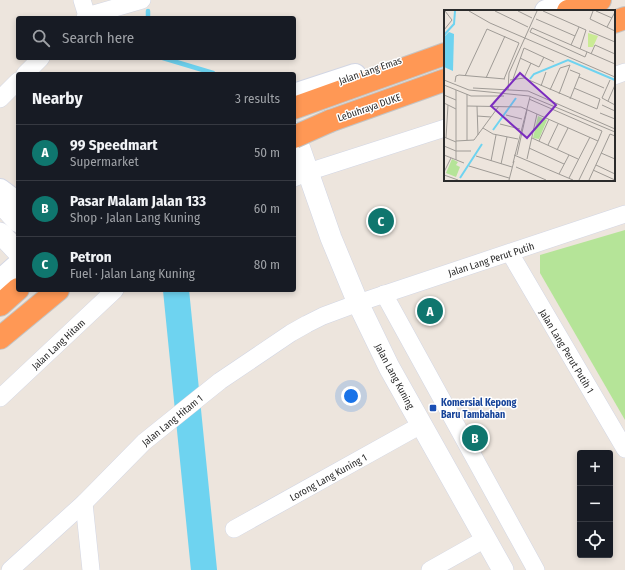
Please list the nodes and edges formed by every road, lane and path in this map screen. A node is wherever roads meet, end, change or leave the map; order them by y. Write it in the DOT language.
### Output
graph roads {
  1 [pos="82,0"];
  2 [pos="142,0"];
  3 [pos="579,0"];
  4 [pos="600,0"];
  5 [pos="549,10"];
  6 [pos="571,10"];
  7 [pos="625,14"];
  8 [pos="86,16"];
  9 [pos="89,16"];
  10 [pos="615,18"];
  11 [pos="625,18"];
  12 [pos="615,22"];
  13 [pos="444,45"];
  14 [pos="444,54"];
  15 [pos="39,60"];
  16 [pos="27,72"];
  17 [pos="444,72"];
  18 [pos="625,72"];
  19 [pos="615,76"];
  20 [pos="444,80"];
  21 [pos="296,94"];
  22 [pos="296,107"];
  23 [pos="296,125"];
  24 [pos="444,128"];
  25 [pos="296,136"];
  26 [pos="296,144"];
  27 [pos="301,175"];
  28 [pos="0,190"];
  29 [pos="16,201"];
  30 [pos="0,202"];
  31 [pos="625,214"];
  32 [pos="16,220"];
  33 [pos="0,233"];
  34 [pos="16,250"];
  35 [pos="510,253"];
  36 [pos="16,267"];
  37 [pos="0,281"];
  38 [pos="16,291"];
  39 [pos="40,292"];
  40 [pos="56,292"];
  41 [pos="113,292"];
  42 [pos="384,294"];
  43 [pos="358,303"];
  44 [pos="0,305"];
  45 [pos="0,333"];
  46 [pos="0,338"];
  47 [pos="0,398"];
  48 [pos="421,425"];
  49 [pos="625,449"];
  50 [pos="84,503"];
  51 [pos="234,529"];
  52 [pos="485,539"];
  53 [pos="10,570"];
  54 [pos="91,570"];
  55 [pos="430,570"];
  56 [pos="503,570"];
  57 [pos="536,570"];
  1 -- 8 [label="street"];
  2 -- 9 [label="street"];
  3 -- 5 [label="main road"];
  4 -- 6 [label="highway"];
  7 -- 10 [label="main road"];
  11 -- 12 [label="highway"];
  13 -- 21 [label="main road, Jalan Lang Emas"];
  14 -- 22 [label="highway"];
  15 -- 16 [label="street"];
  17 -- 23 [label="main road"];
  18 -- 19 [label="street"];
  20 -- 25 [label="highway, Lebuhraya DUKE, bridge"];
  24 -- 27 [label="street"];
  26 -- 27 [label="street, Jalan Lang Kuning"];
  27 -- 43 [label="street, Jalan Lang Kuning"];
  28 -- 29 [label="main road"];
  30 -- 32 [label="street"];
  31 -- 35 [label="street, Jalan Lang Perut Putih"];
  33 -- 34 [label="street"];
  35 -- 42 [label="street, Jalan Lang Perut Putih"];
  35 -- 49 [label="street, Jalan Lang Perut Putih 1"];
  36 -- 37 [label="main road"];
  38 -- 44 [label="highway"];
  39 -- 45 [label="main road"];
  40 -- 46 [label="highway"];
  41 -- 47 [label="street, Jalan Lang Hitam"];
  42 -- 43 [label="street, Jalan Lang Perut Putih"];
  42 -- 57 [label="street"];
  43 -- 48 [label="street, Jalan Lang Kuning"];
  43 -- 50 [label="street, Jalan Lang Hitam 1"];
  48 -- 51 [label="street, Lorong Lang Kuning 1"];
  48 -- 52 [label="street, Jalan Lang Kuning"];
  50 -- 53 [label="street, Jalan Lang Hitam 1"];
  50 -- 54 [label="street"];
  52 -- 55 [label="street"];
  52 -- 56 [label="street, Jalan Lang Kuning"];
}
